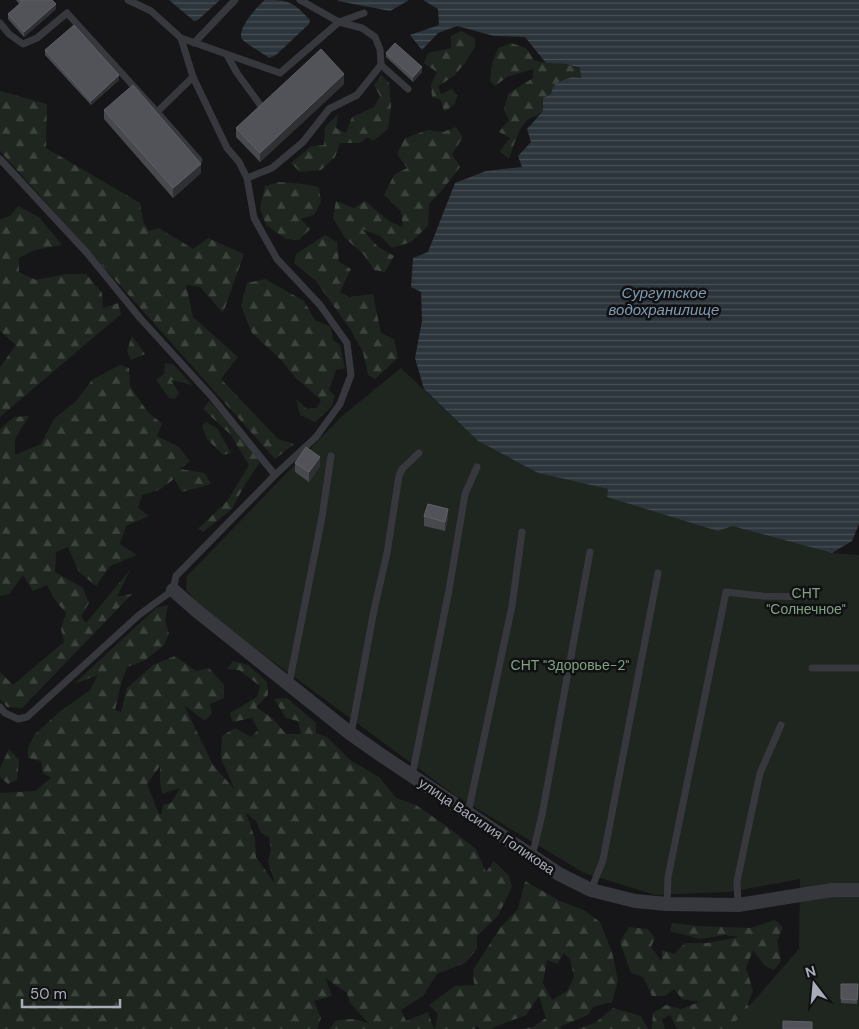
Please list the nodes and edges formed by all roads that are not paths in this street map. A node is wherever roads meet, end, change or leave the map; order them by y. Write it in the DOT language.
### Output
graph roads {
  1 [pos="128,0"];
  2 [pos="235,0"];
  3 [pos="300,0"];
  4 [pos="364,13"];
  5 [pos="339,22"];
  6 [pos="0,23"];
  7 [pos="181,38"];
  8 [pos="194,43"];
  9 [pos="227,55"];
  10 [pos="381,65"];
  11 [pos="193,77"];
  12 [pos="408,89"];
  13 [pos="261,106"];
  14 [pos="157,112"];
  15 [pos="0,159"];
  16 [pos="199,160"];
  17 [pos="248,178"];
  18 [pos="419,453"];
  19 [pos="332,456"];
  20 [pos="477,466"];
  21 [pos="275,475"];
  22 [pos="522,532"];
  23 [pos="590,552"];
  24 [pos="658,573"];
  25 [pos="172,590"];
  26 [pos="813,597"];
  27 [pos="812,668"];
  28 [pos="859,668"];
  29 [pos="289,684"];
  30 [pos="0,707"];
  31 [pos="781,725"];
  32 [pos="351,734"];
  33 [pos="412,776"];
  34 [pos="468,813"];
  35 [pos="532,857"];
  36 [pos="591,890"];
  37 [pos="859,890"];
  38 [pos="667,904"];
  39 [pos="738,905"];
  1 -- 7 [label="lane"];
  2 -- 8 [label="lane"];
  3 -- 5 [label="lane"];
  4 -- 5 [label="lane"];
  5 -- 9 [label="lane"];
  5 -- 10 [label="lane"];
  6 -- 14 [label="lane"];
  7 -- 8 [label="lane"];
  7 -- 11 [label="lane"];
  8 -- 9 [label="lane"];
  9 -- 13 [label="lane"];
  10 -- 12 [label="lane"];
  10 -- 17 [label="lane"];
  11 -- 14 [label="lane"];
  11 -- 17 [label="lane"];
  14 -- 16 [label="lane"];
  15 -- 21 [label="lane"];
  17 -- 21 [label="lane"];
  18 -- 32 [label="lane"];
  19 -- 29 [label="lane"];
  20 -- 33 [label="lane"];
  21 -- 25 [label="lane"];
  22 -- 34 [label="lane"];
  23 -- 35 [label="lane"];
  24 -- 36 [label="lane"];
  25 -- 29 [label="street, улица Василия Голикова"];
  25 -- 30 [label="lane"];
  26 -- 38 [label="lane"];
  27 -- 28 [label="lane"];
  29 -- 32 [label="street, улица Василия Голикова"];
  31 -- 39 [label="lane"];
  32 -- 33 [label="street, улица Василия Голикова"];
  33 -- 34 [label="street, улица Василия Голикова"];
  34 -- 35 [label="street, улица Василия Голикова"];
  35 -- 36 [label="street, улица Василия Голикова"];
  36 -- 38 [label="street, улица Василия Голикова"];
  37 -- 39 [label="street, улица Василия Голикова"];
  38 -- 39 [label="street, улица Василия Голикова"];
}
